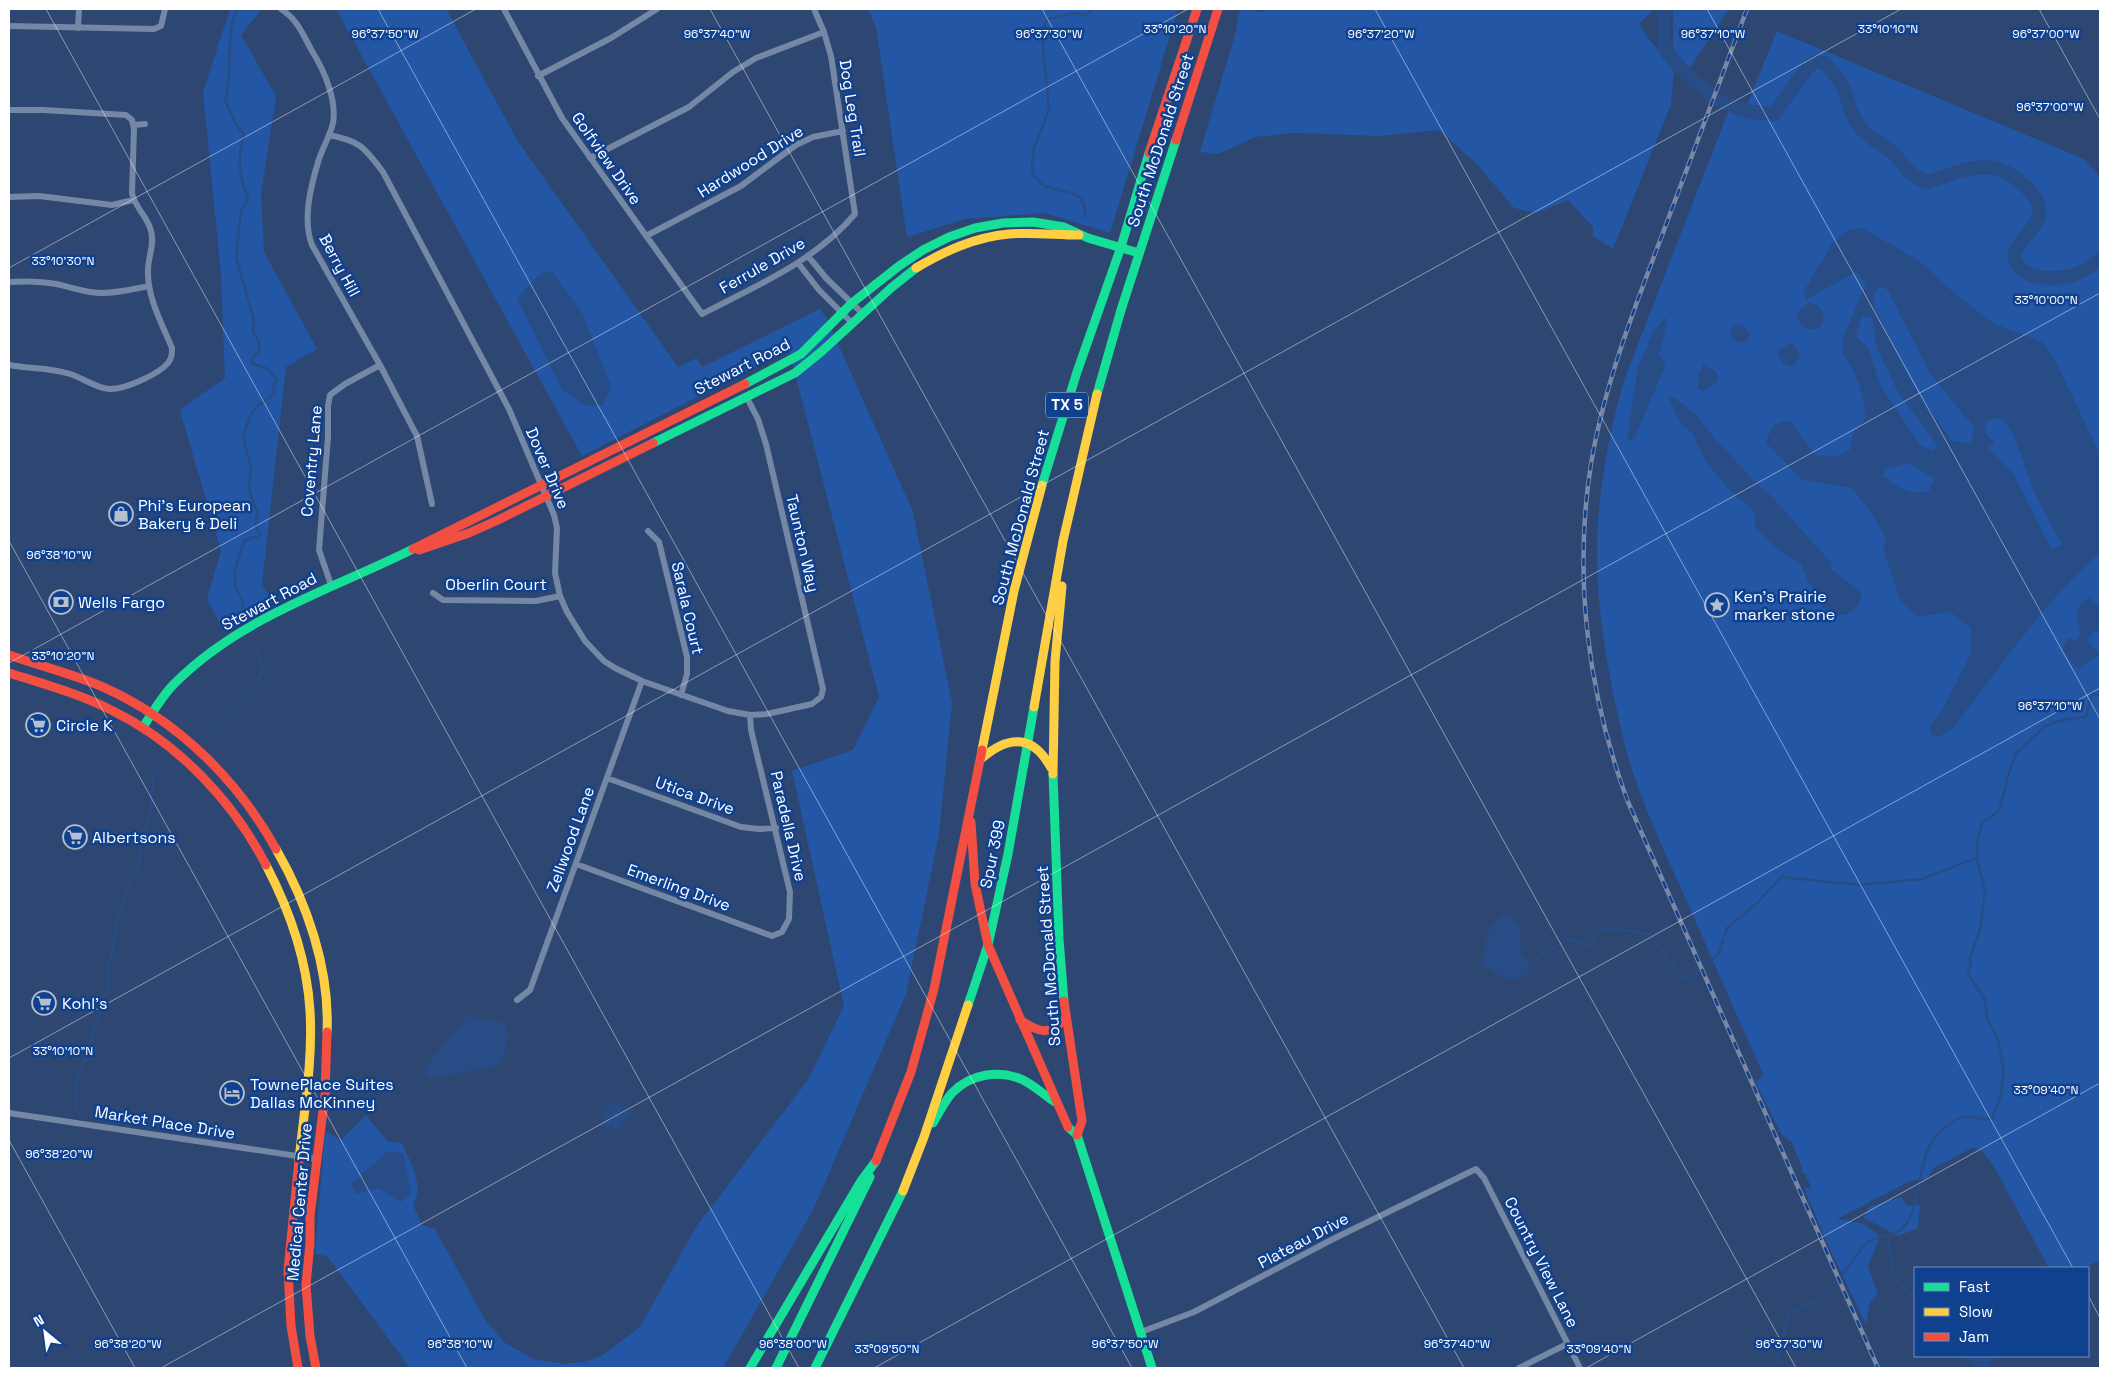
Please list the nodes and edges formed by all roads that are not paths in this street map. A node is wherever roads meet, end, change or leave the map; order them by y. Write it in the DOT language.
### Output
graph roads {
  1 [pos="79,9"];
  2 [pos="165,9"];
  3 [pos="281,9"];
  4 [pos="504,9"];
  5 [pos="657,9"];
  6 [pos="814,9"];
  7 [pos="1197,9"];
  8 [pos="1218,9"];
  9 [pos="9,26"];
  10 [pos="78,28"];
  11 [pos="824,32"];
  12 [pos="538,76"];
  13 [pos="9,110"];
  14 [pos="145,124"];
  15 [pos="134,125"];
  16 [pos="844,131"];
  17 [pos="328,135"];
  18 [pos="590,158"];
  19 [pos="9,197"];
  20 [pos="133,200"];
  21 [pos="855,214"];
  22 [pos="1079,235"];
  23 [pos="646,236"];
  24 [pos="1121,247"];
  25 [pos="1139,253"];
  26 [pos="808,256"];
  27 [pos="798,264"];
  28 [pos="9,282"];
  29 [pos="149,286"];
  30 [pos="852,304"];
  31 [pos="842,312"];
  32 [pos="862,313"];
  33 [pos="702,314"];
  34 [pos="852,322"];
  35 [pos="9,365"];
  36 [pos="380,365"];
  37 [pos="747,398"];
  38 [pos="540,485"];
  39 [pos="546,496"];
  40 [pos="432,504"];
  41 [pos="1070,513"];
  42 [pos="648,531"];
  43 [pos="408,552"];
  44 [pos="331,585"];
  45 [pos="433,593"];
  46 [pos="560,596"];
  47 [pos="9,655"];
  48 [pos="9,673"];
  49 [pos="74,676"];
  50 [pos="642,681"];
  51 [pos="67,692"];
  52 [pos="681,695"];
  53 [pos="821,698"];
  54 [pos="152,714"];
  55 [pos="750,715"];
  56 [pos="143,727"];
  57 [pos="1029,744"];
  58 [pos="981,760"];
  59 [pos="1052,774"];
  60 [pos="607,778"];
  61 [pos="970,811"];
  62 [pos="776,828"];
  63 [pos="576,864"];
  64 [pos="291,875"];
  65 [pos="276,884"];
  66 [pos="772,936"];
  67 [pos="988,945"];
  68 [pos="517,1000"];
  69 [pos="1066,1018"];
  70 [pos="1020,1020"];
  71 [pos="1055,1102"];
  72 [pos="9,1113"];
  73 [pos="1077,1135"];
  74 [pos="924,1137"];
  75 [pos="299,1157"];
  76 [pos="317,1159"];
  77 [pos="876,1161"];
  78 [pos="1476,1169"];
  79 [pos="903,1191"];
  80 [pos="1141,1332"];
  81 [pos="1568,1344"];
  82 [pos="298,1368"];
  83 [pos="316,1368"];
  84 [pos="750,1368"];
  85 [pos="776,1368"];
  86 [pos="815,1368"];
  87 [pos="821,1368"];
  88 [pos="1152,1368"];
  89 [pos="1519,1368"];
  90 [pos="1580,1368"];
  1 -- 10 [label="street"];
  2 -- 10 [label="street"];
  3 -- 17 [label="street, Berry Hill"];
  4 -- 12 [label="street, Golfview Drive"];
  5 -- 12 [label="street"];
  6 -- 11 [label="street, Dog Leg Trail"];
  7 -- 24 [label="main road, South McDonald Street / TX 5"];
  8 -- 25 [label="main road, South McDonald Street / TX 5"];
  9 -- 10 [label="street"];
  11 -- 16 [label="street, Dog Leg Trail"];
  11 -- 18 [label="street"];
  12 -- 18 [label="street, Golfview Drive"];
  13 -- 15 [label="street"];
  14 -- 15 [label="street"];
  15 -- 20 [label="street"];
  16 -- 21 [label="street, Dog Leg Trail"];
  16 -- 23 [label="street, Hardwood Drive"];
  17 -- 36 [label="street, Berry Hill"];
  17 -- 38 [label="street, Dover Drive"];
  18 -- 23 [label="street, Golfview Drive"];
  19 -- 20 [label="street"];
  20 -- 29 [label="street"];
  21 -- 26 [label="street, Ferrule Drive"];
  22 -- 24 [label="main road, Stewart Road"];
  22 -- 30 [label="main road, Stewart Road"];
  22 -- 32 [label="main road, Stewart Road"];
  23 -- 33 [label="street, Golfview Drive"];
  24 -- 25 [label="main road, Stewart Road"];
  24 -- 58 [label="main road, South McDonald Street / TX 5"];
  25 -- 41 [label="main road, South McDonald Street / TX 5"];
  26 -- 27 [label="street, Ferrule Drive"];
  26 -- 30 [label="street"];
  27 -- 31 [label="street"];
  27 -- 33 [label="street, Ferrule Drive"];
  28 -- 29 [label="street"];
  29 -- 35 [label="street"];
  30 -- 31 [label="main road, Stewart Road"];
  30 -- 32 [label="street"];
  31 -- 34 [label="street"];
  31 -- 38 [label="main road, Stewart Road"];
  32 -- 34 [label="main road, Stewart Road"];
  34 -- 37 [label="main road, Stewart Road"];
  36 -- 40 [label="street, Berry Hill"];
  36 -- 44 [label="street, Coventry Lane"];
  37 -- 39 [label="main road, Stewart Road"];
  37 -- 53 [label="street, Taunton Way"];
  38 -- 39 [label="street, Dover Drive"];
  38 -- 43 [label="main road, Stewart Road"];
  39 -- 43 [label="main road, Stewart Road"];
  39 -- 46 [label="street, Dover Drive"];
  41 -- 57 [label="main road, Spur 399"];
  41 -- 59 [label="main road, TX 5"];
  42 -- 52 [label="street, Sarala Court"];
  43 -- 44 [label="main road, Stewart Road"];
  44 -- 54 [label="main road, Stewart Road"];
  45 -- 46 [label="street, Oberlin Court"];
  46 -- 50 [label="street, Dover Drive"];
  47 -- 49 [label="main road, Medical Center Drive"];
  48 -- 51 [label="main road, Medical Center Drive"];
  49 -- 51 [label="main road"];
  49 -- 54 [label="main road, Medical Center Drive"];
  50 -- 52 [label="street, Dover Drive"];
  50 -- 60 [label="street, Zellwood Lane"];
  51 -- 56 [label="main road, Medical Center Drive"];
  52 -- 55 [label="street, Dover Drive"];
  53 -- 55 [label="street, Dover Drive"];
  54 -- 56 [label="main road, Stewart Road"];
  54 -- 64 [label="main road, Medical Center Drive"];
  55 -- 62 [label="street, Paradella Drive"];
  56 -- 65 [label="main road, Medical Center Drive"];
  57 -- 58 [label="main road"];
  57 -- 59 [label="main road"];
  57 -- 67 [label="main road, Spur 399"];
  58 -- 61 [label="main road, South McDonald Street / TX 5"];
  59 -- 69 [label="main road, South McDonald Street / TX 5"];
  60 -- 62 [label="street, Utica Drive"];
  60 -- 63 [label="street, Zellwood Lane"];
  61 -- 67 [label="main road, TX 5"];
  61 -- 77 [label="main road, Spur 399"];
  62 -- 66 [label="street, Paradella Drive"];
  63 -- 66 [label="street, Emerling Drive"];
  63 -- 68 [label="street, Zellwood Lane"];
  64 -- 65 [label="main road"];
  64 -- 76 [label="main road, Medical Center Drive"];
  65 -- 75 [label="main road, Medical Center Drive"];
  67 -- 70 [label="main road, South McDonald Street / TX 5"];
  67 -- 74 [label="main road, Spur 399"];
  69 -- 70 [label="main road"];
  69 -- 73 [label="main road, South McDonald Street / TX 5"];
  70 -- 71 [label="main road, South McDonald Street / TX 5"];
  71 -- 73 [label="main road, South McDonald Street / TX 5"];
  71 -- 74 [label="main road"];
  72 -- 75 [label="street, Market Place Drive"];
  73 -- 80 [label="main road, South McDonald Street / TX 5"];
  74 -- 79 [label="main road, Spur 399"];
  75 -- 76 [label="street, Market Place Drive"];
  75 -- 82 [label="main road, Medical Center Drive"];
  76 -- 83 [label="main road, Medical Center Drive"];
  77 -- 84 [label="main road"];
  77 -- 85 [label="main road"];
  78 -- 80 [label="street, Plateau Drive"];
  78 -- 81 [label="street, Country View Lane"];
  79 -- 86 [label="main road"];
  79 -- 87 [label="main road"];
  80 -- 88 [label="main road, South McDonald Street / TX 5"];
  81 -- 89 [label="street"];
  81 -- 90 [label="street, Country View Lane"];
}
